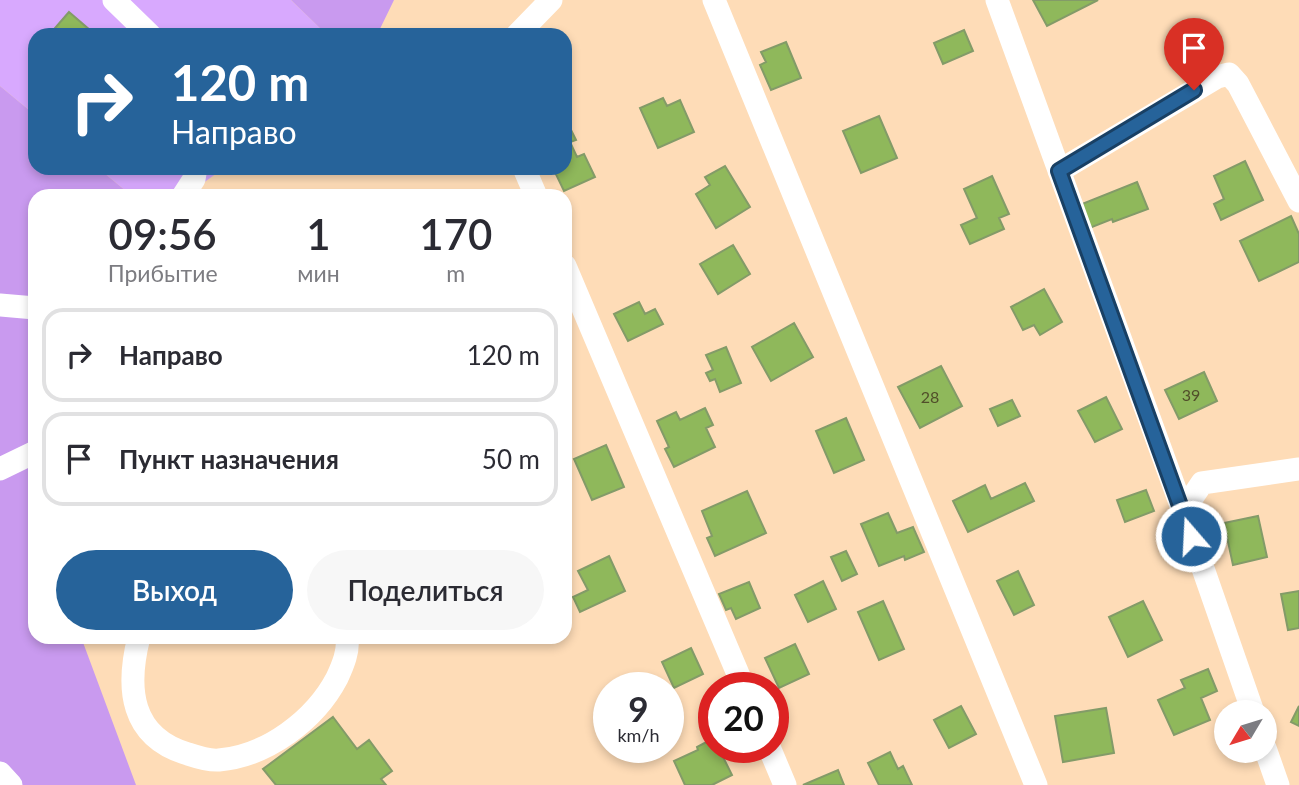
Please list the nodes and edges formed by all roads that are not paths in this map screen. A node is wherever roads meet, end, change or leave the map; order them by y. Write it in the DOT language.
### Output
graph roads {
  1 [pos="114,0"];
  2 [pos="551,0"];
  3 [pos="714,0"];
  4 [pos="997,0"];
  5 [pos="143,28"];
  6 [pos="524,28"];
  7 [pos="1059,171"];
  8 [pos="1299,201"];
  9 [pos="572,283"];
  10 [pos="0,304"];
  11 [pos="28,307"];
  12 [pos="28,455"];
  13 [pos="0,469"];
  14 [pos="1299,469"];
  15 [pos="1183,511"];
  16 [pos="137,644"];
  17 [pos="348,644"];
  18 [pos="737,672"];
  19 [pos="1249,700"];
  20 [pos="776,763"];
  21 [pos="1270,763"];
  22 [pos="0,773"];
  23 [pos="11,785"];
  24 [pos="785,785"];
  25 [pos="1036,785"];
  26 [pos="1278,785"];
  1 -- 5 [label="street"];
  2 -- 6 [label="street"];
  3 -- 25 [label="street"];
  4 -- 7 [label="street"];
  7 -- 8 [label="street"];
  7 -- 15 [label="street"];
  9 -- 18 [label="street"];
  10 -- 11 [label="street"];
  12 -- 13 [label="street"];
  14 -- 15 [label="street"];
  15 -- 19 [label="street"];
  16 -- 17 [label="street"];
  20 -- 24 [label="street"];
  21 -- 26 [label="street"];
  22 -- 23 [label="street"];
}
